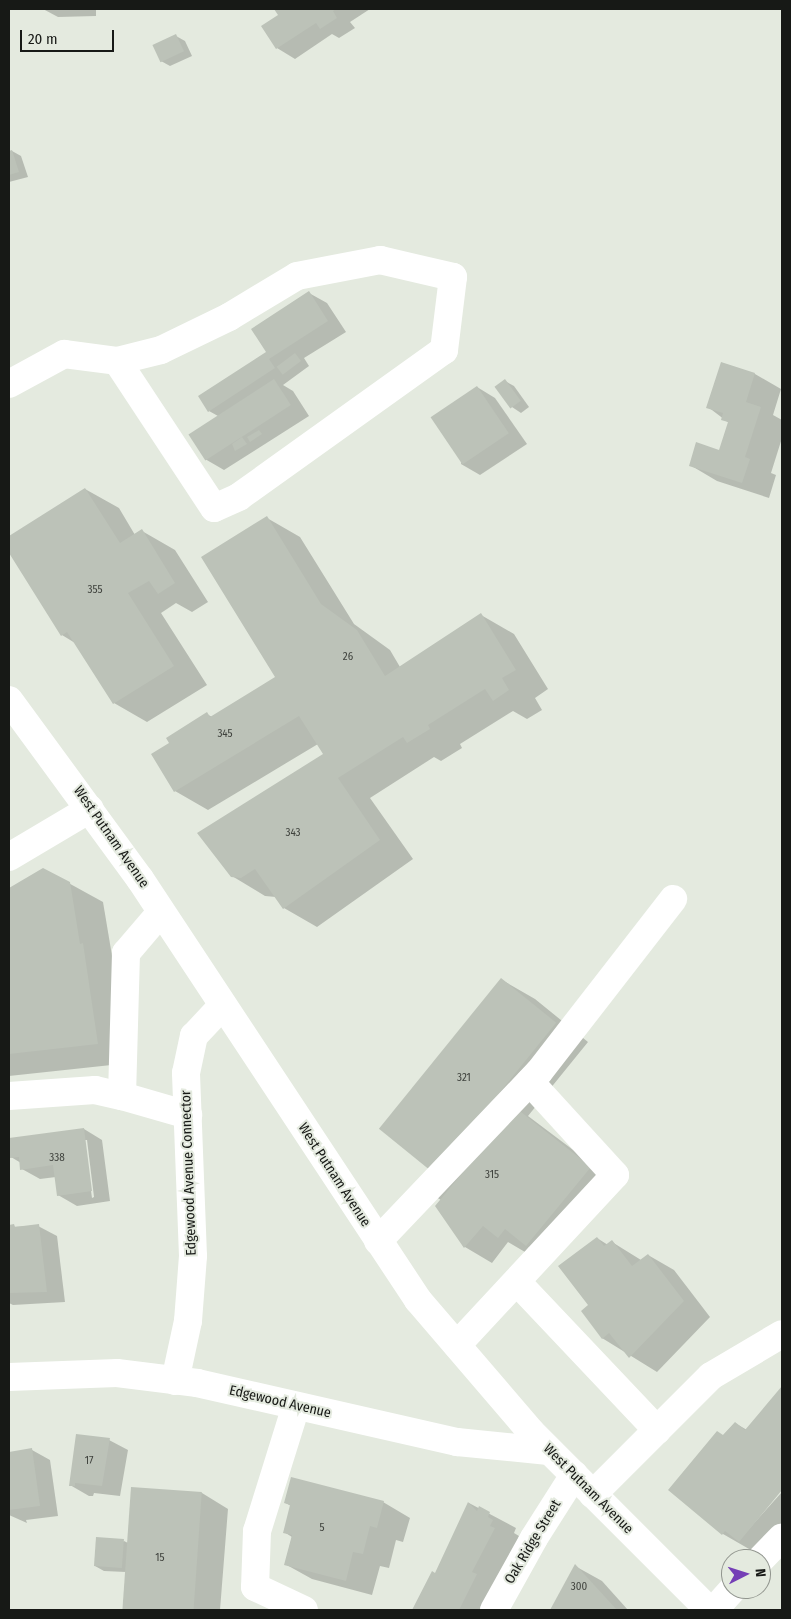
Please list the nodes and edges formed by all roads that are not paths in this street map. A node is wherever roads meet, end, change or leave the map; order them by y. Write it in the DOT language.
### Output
graph roads {
  1 [pos="118,361"];
  2 [pos="9,384"];
  3 [pos="9,700"];
  4 [pos="90,809"];
  5 [pos="9,857"];
  6 [pos="672,899"];
  7 [pos="161,912"];
  8 [pos="223,1005"];
  9 [pos="530,1082"];
  10 [pos="9,1096"];
  11 [pos="122,1096"];
  12 [pos="188,1116"];
  13 [pos="378,1241"];
  14 [pos="517,1282"];
  15 [pos="782,1334"];
  16 [pos="457,1345"];
  17 [pos="9,1377"];
  18 [pos="175,1381"];
  19 [pos="296,1406"];
  20 [pos="657,1430"];
  21 [pos="549,1451"];
  22 [pos="584,1485"];
  23 [pos="782,1537"];
  24 [pos="771,1549"];
  25 [pos="724,1599"];
  26 [pos="304,1610"];
  27 [pos="494,1610"];
  28 [pos="709,1610"];
  29 [pos="714,1610"];
  1 -- 1 [label="street"];
  1 -- 2 [label="street"];
  3 -- 4 [label="street, West Putnam Avenue"];
  4 -- 5 [label="street"];
  4 -- 7 [label="street, West Putnam Avenue"];
  6 -- 9 [label="street"];
  7 -- 8 [label="street, West Putnam Avenue"];
  7 -- 11 [label="street"];
  8 -- 12 [label="street, Edgewood Avenue Connector"];
  8 -- 13 [label="street, West Putnam Avenue"];
  9 -- 13 [label="street"];
  9 -- 14 [label="street"];
  10 -- 11 [label="street"];
  11 -- 12 [label="street"];
  12 -- 18 [label="street, Edgewood Avenue Connector"];
  13 -- 16 [label="street, West Putnam Avenue"];
  14 -- 16 [label="street"];
  14 -- 20 [label="street"];
  15 -- 20 [label="street, Oak Ridge Street"];
  16 -- 21 [label="street, West Putnam Avenue"];
  17 -- 18 [label="street, Edgewood Avenue"];
  18 -- 19 [label="street, Edgewood Avenue"];
  19 -- 21 [label="street, Edgewood Avenue"];
  19 -- 26 [label="street"];
  20 -- 22 [label="street, Oak Ridge Street"];
  21 -- 22 [label="street, West Putnam Avenue"];
  22 -- 27 [label="street, Oak Ridge Street"];
  22 -- 28 [label="street, West Putnam Avenue"];
  23 -- 24 [label="street"];
  25 -- 29 [label="street"];
}
